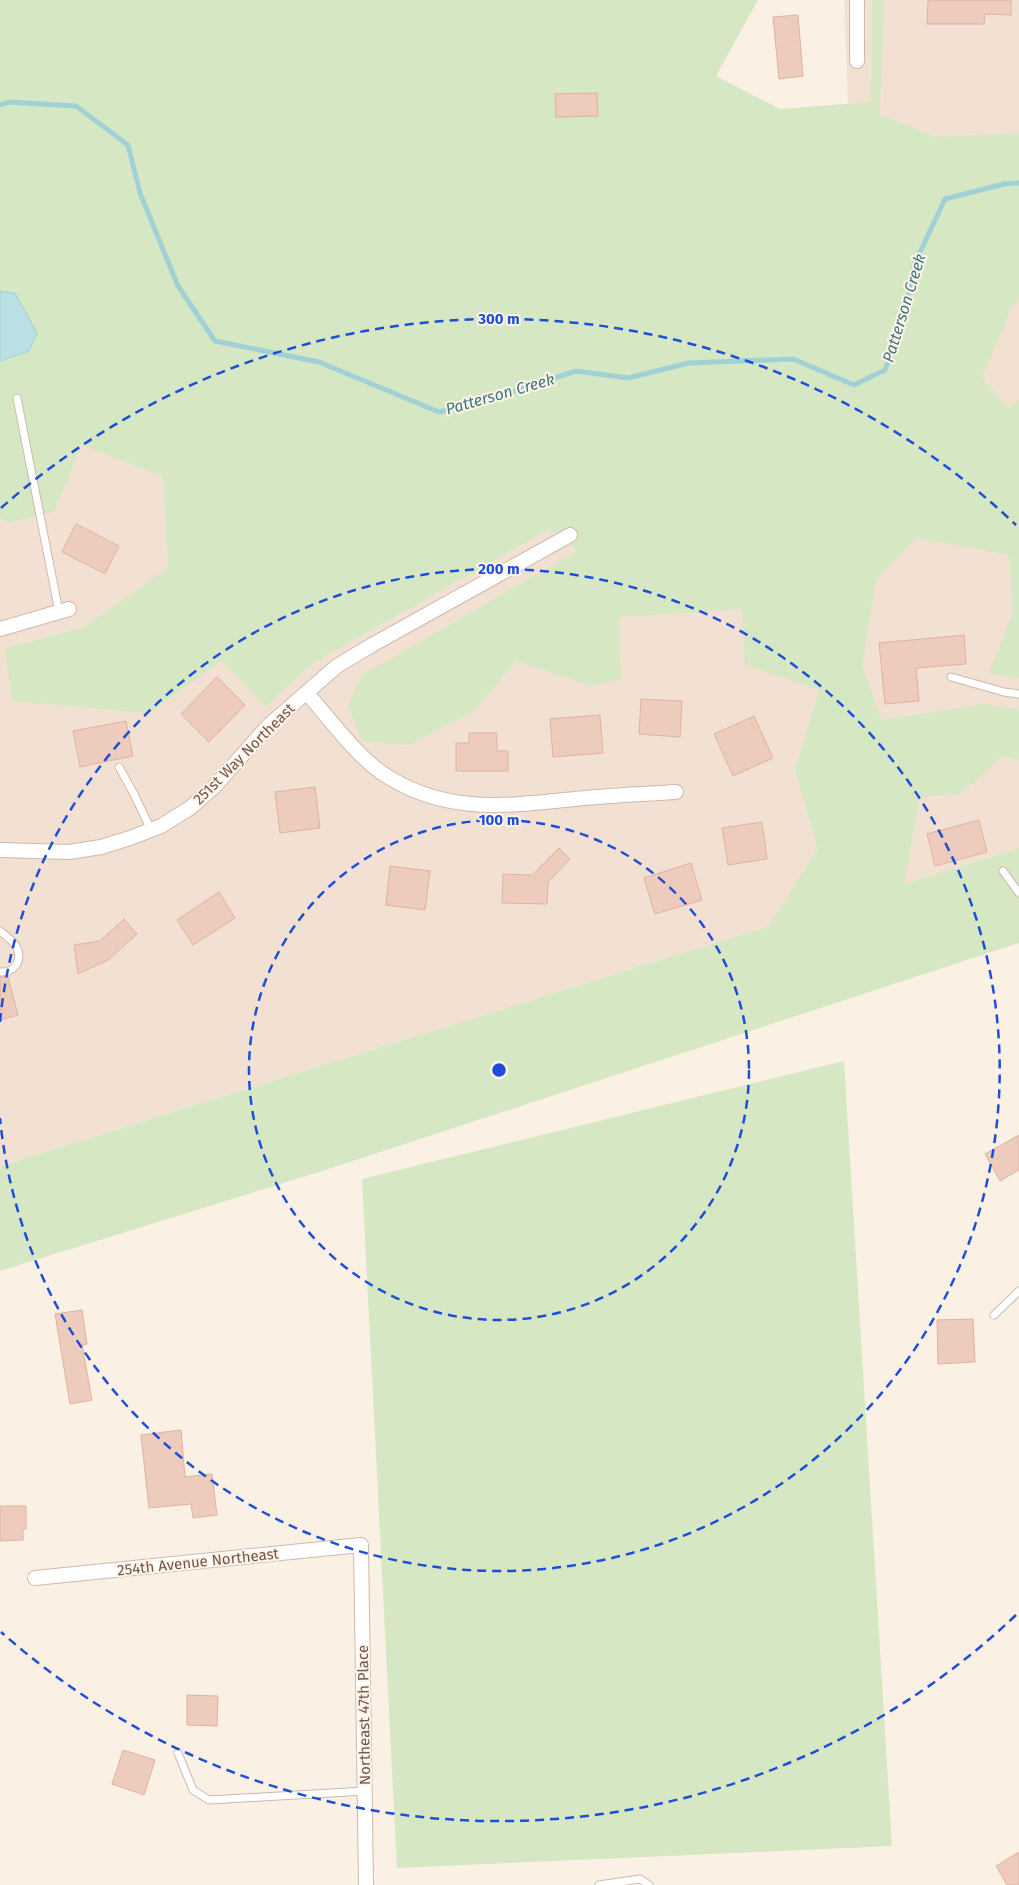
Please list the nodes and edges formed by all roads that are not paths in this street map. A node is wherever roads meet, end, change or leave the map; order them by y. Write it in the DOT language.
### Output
graph roads {
  1 [pos="857,0"];
  2 [pos="857,61"];
  3 [pos="17,398"];
  4 [pos="570,535"];
  5 [pos="64,610"];
  6 [pos="0,630"];
  7 [pos="951,677"];
  8 [pos="307,693"];
  9 [pos="1019,694"];
  10 [pos="118,767"];
  11 [pos="676,792"];
  12 [pos="151,830"];
  13 [pos="0,850"];
  14 [pos="1004,871"];
  15 [pos="1019,893"];
  16 [pos="0,931"];
  17 [pos="0,972"];
  18 [pos="1019,1290"];
  19 [pos="994,1315"];
  20 [pos="361,1545"];
  21 [pos="35,1578"];
  22 [pos="178,1753"];
  23 [pos="365,1791"];
  24 [pos="366,1885"];
  25 [pos="599,1885"];
  26 [pos="649,1885"];
  1 -- 2 [label="street"];
  3 -- 5 [label="lane"];
  4 -- 8 [label="street, 251st Way Northeast"];
  5 -- 6 [label="street"];
  7 -- 9 [label="lane"];
  8 -- 11 [label="street"];
  8 -- 12 [label="street, 251st Way Northeast"];
  10 -- 12 [label="lane"];
  12 -- 13 [label="street, 251st Way Northeast"];
  14 -- 15 [label="lane"];
  16 -- 17 [label="lane"];
  18 -- 19 [label="lane"];
  20 -- 21 [label="street, 254th Avenue Northeast"];
  20 -- 23 [label="street, Northeast 47th Place"];
  22 -- 23 [label="lane"];
  23 -- 24 [label="street, Northeast 47th Place"];
  25 -- 26 [label="lane"];
}
